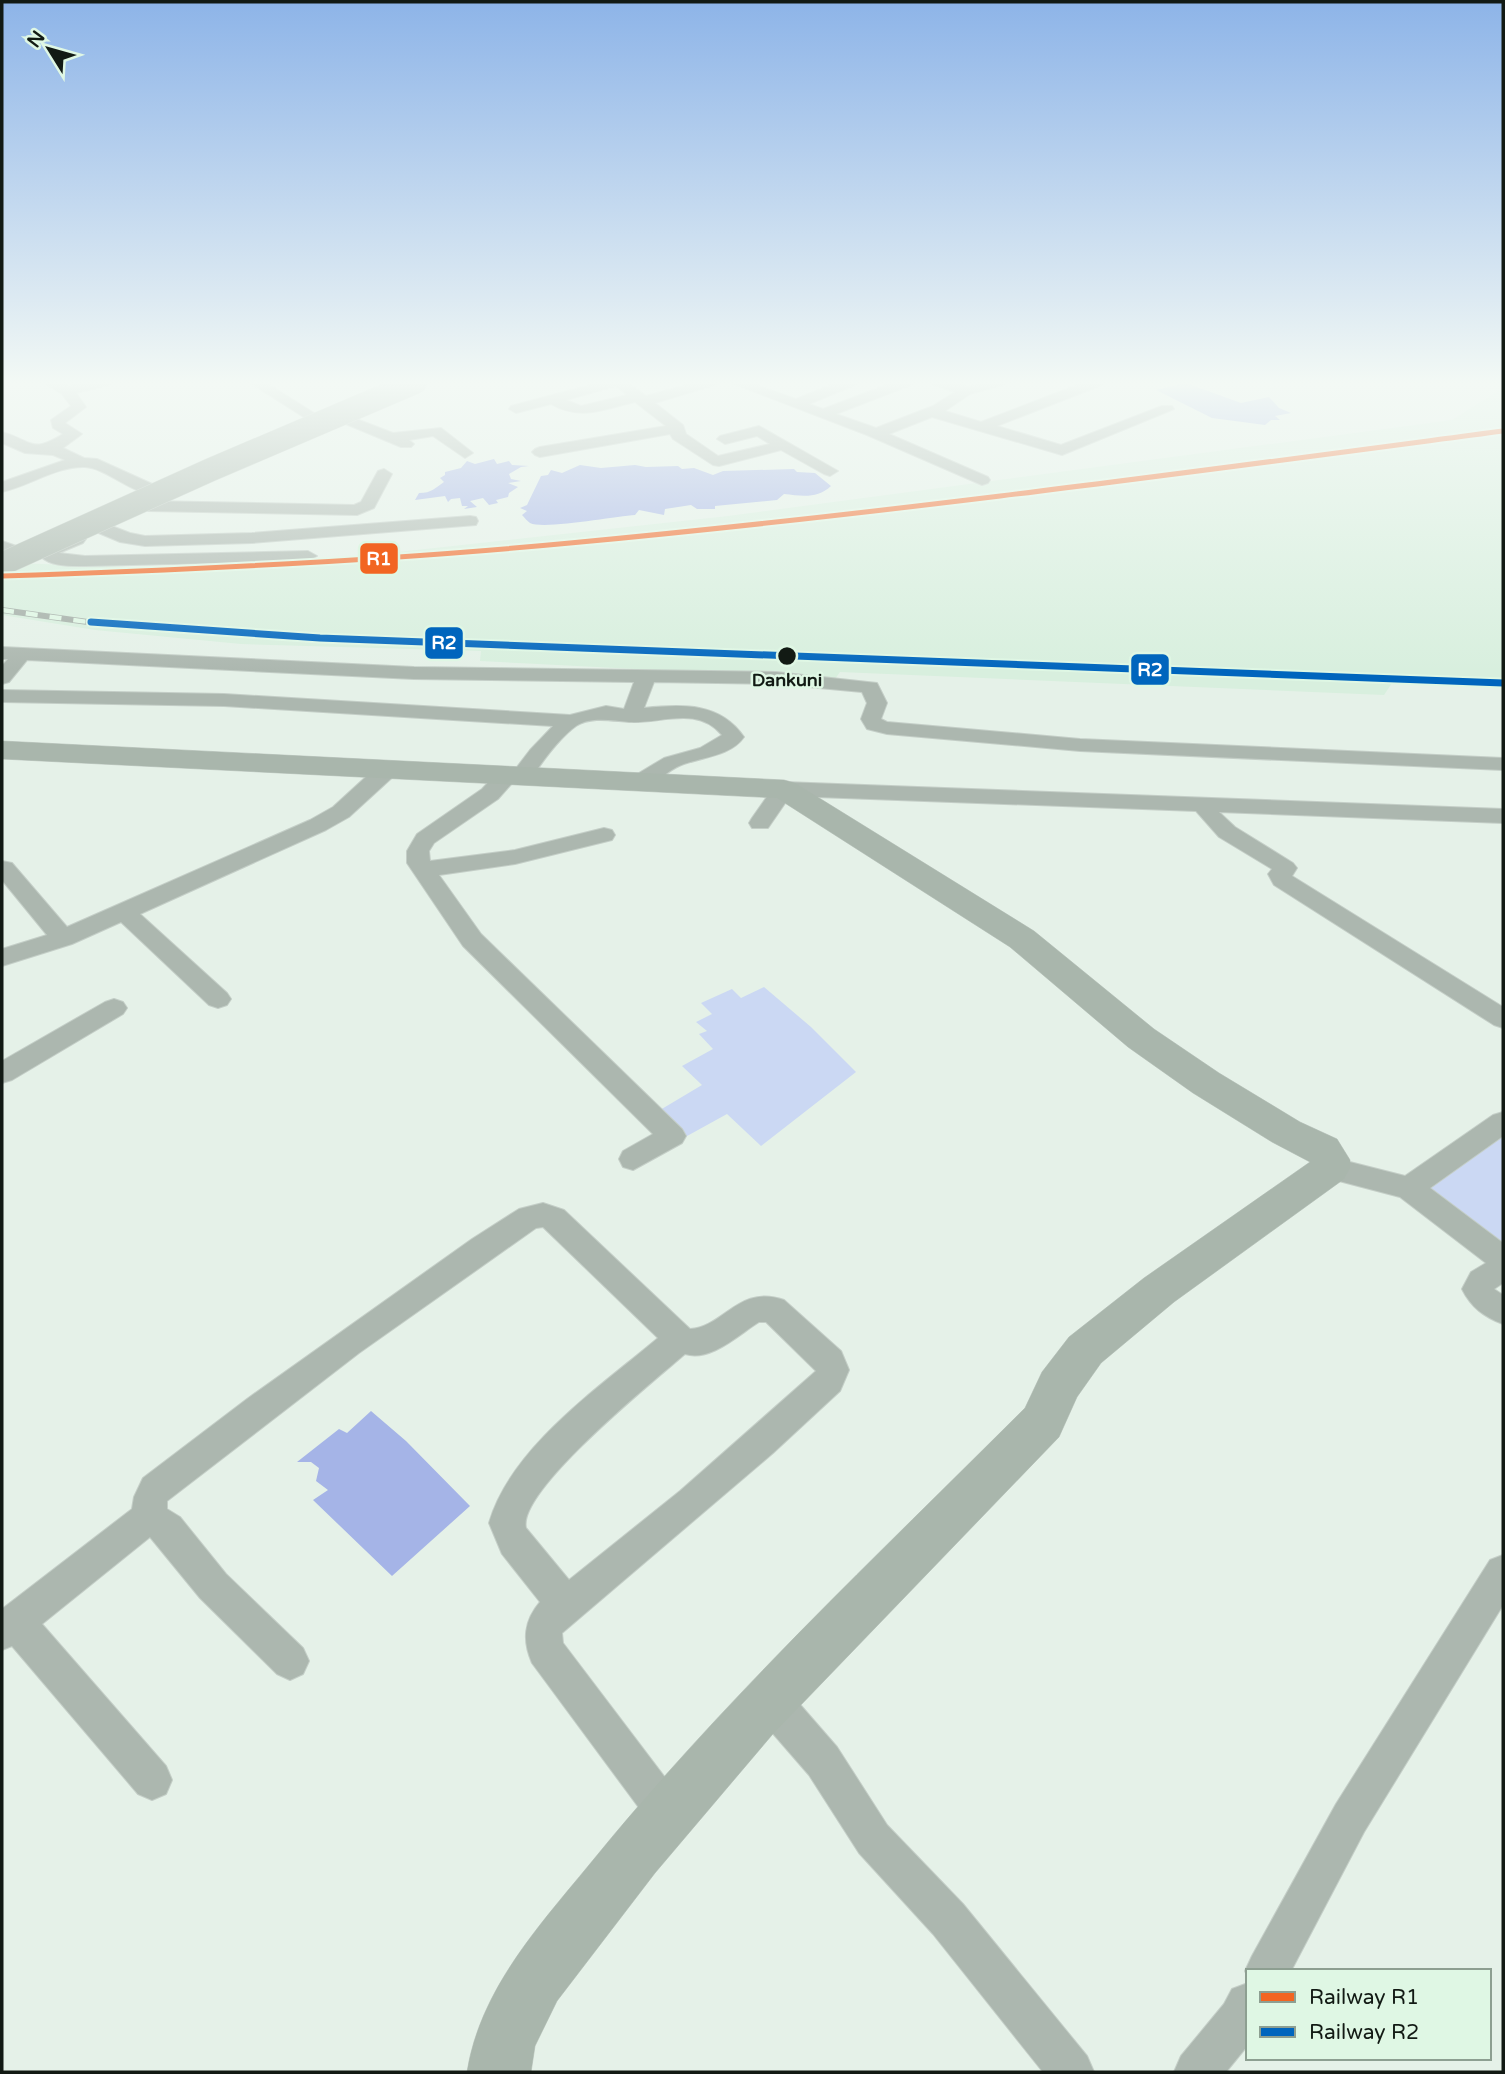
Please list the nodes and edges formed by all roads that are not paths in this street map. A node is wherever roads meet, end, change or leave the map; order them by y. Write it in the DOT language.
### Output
graph roads {
  1 [pos="28,479"];
  2 [pos="119,479"];
  3 [pos="189,479"];
  4 [pos="192,479"];
  5 [pos="202,479"];
  6 [pos="382,479"];
  7 [pos="977,479"];
  8 [pos="982,481"];
  9 [pos="2,487"];
  10 [pos="151,498"];
  11 [pos="470,521"];
  12 [pos="96,525"];
  13 [pos="5,555"];
  14 [pos="307,556"];
  15 [pos="12,654"];
  16 [pos="646,677"];
  17 [pos="2,678"];
  18 [pos="2,696"];
  19 [pos="631,716"];
  20 [pos="570,721"];
  21 [pos="2,750"];
  22 [pos="1503,764"];
  23 [pos="388,769"];
  24 [pos="514,776"];
  25 [pos="642,780"];
  26 [pos="1203,803"];
  27 [pos="772,806"];
  28 [pos="1503,816"];
  29 [pos="604,835"];
  30 [pos="4,868"];
  31 [pos="424,869"];
  32 [pos="124,912"];
  33 [pos="63,937"];
  34 [pos="2,958"];
  35 [pos="218,999"];
  36 [pos="114,1008"];
  37 [pos="1503,1019"];
  38 [pos="2,1073"];
  39 [pos="1503,1122"];
  40 [pos="633,1159"];
  41 [pos="1330,1168"];
  42 [pos="1409,1188"];
  43 [pos="1503,1259"];
  44 [pos="1503,1267"];
  45 [pos="1503,1311"];
  46 [pos="680,1339"];
  47 [pos="149,1517"];
  48 [pos="1503,1572"];
  49 [pos="566,1604"];
  50 [pos="9,1627"];
  51 [pos="290,1661"];
  52 [pos="769,1699"];
  53 [pos="152,1780"];
  54 [pos="668,1814"];
  55 [pos="1268,1969"];
  56 [pos="1246,2010"];
  57 [pos="499,2072"];
  58 [pos="1071,2072"];
  59 [pos="1197,2072"];
  1 -- 9 [label="street"];
  2 -- 10 [label="street"];
  3 -- 13 [label="street, bridge"];
  4 -- 10 [label="street"];
  5 -- 10 [label="street"];
  6 -- 10 [label="street"];
  7 -- 8 [label="street"];
  10 -- 12 [label="street"];
  11 -- 12 [label="street"];
  12 -- 13 [label="street"];
  12 -- 14 [label="street"];
  15 -- 16 [label="street"];
  15 -- 17 [label="street"];
  16 -- 19 [label="street"];
  16 -- 22 [label="street"];
  18 -- 20 [label="street"];
  19 -- 20 [label="street"];
  19 -- 25 [label="street"];
  20 -- 24 [label="street"];
  21 -- 23 [label="street"];
  23 -- 24 [label="street"];
  23 -- 32 [label="street"];
  24 -- 25 [label="street"];
  24 -- 31 [label="street"];
  25 -- 27 [label="street"];
  26 -- 27 [label="street"];
  26 -- 28 [label="street"];
  26 -- 37 [label="street"];
  27 -- 41 [label="street"];
  29 -- 31 [label="street"];
  30 -- 33 [label="street"];
  31 -- 40 [label="street"];
  32 -- 33 [label="street"];
  32 -- 35 [label="street"];
  33 -- 34 [label="street"];
  36 -- 38 [label="street"];
  39 -- 42 [label="street"];
  41 -- 42 [label="street"];
  41 -- 52 [label="street"];
  42 -- 43 [label="street"];
  44 -- 45 [label="street"];
  46 -- 47 [label="street"];
  46 -- 49 [label="street"];
  46 -- 49 [label="street"];
  47 -- 50 [label="street"];
  47 -- 51 [label="street"];
  48 -- 55 [label="street"];
  49 -- 54 [label="street"];
  50 -- 53 [label="street"];
  52 -- 54 [label="street"];
  52 -- 58 [label="street"];
  54 -- 57 [label="street"];
  56 -- 59 [label="street"];
}
